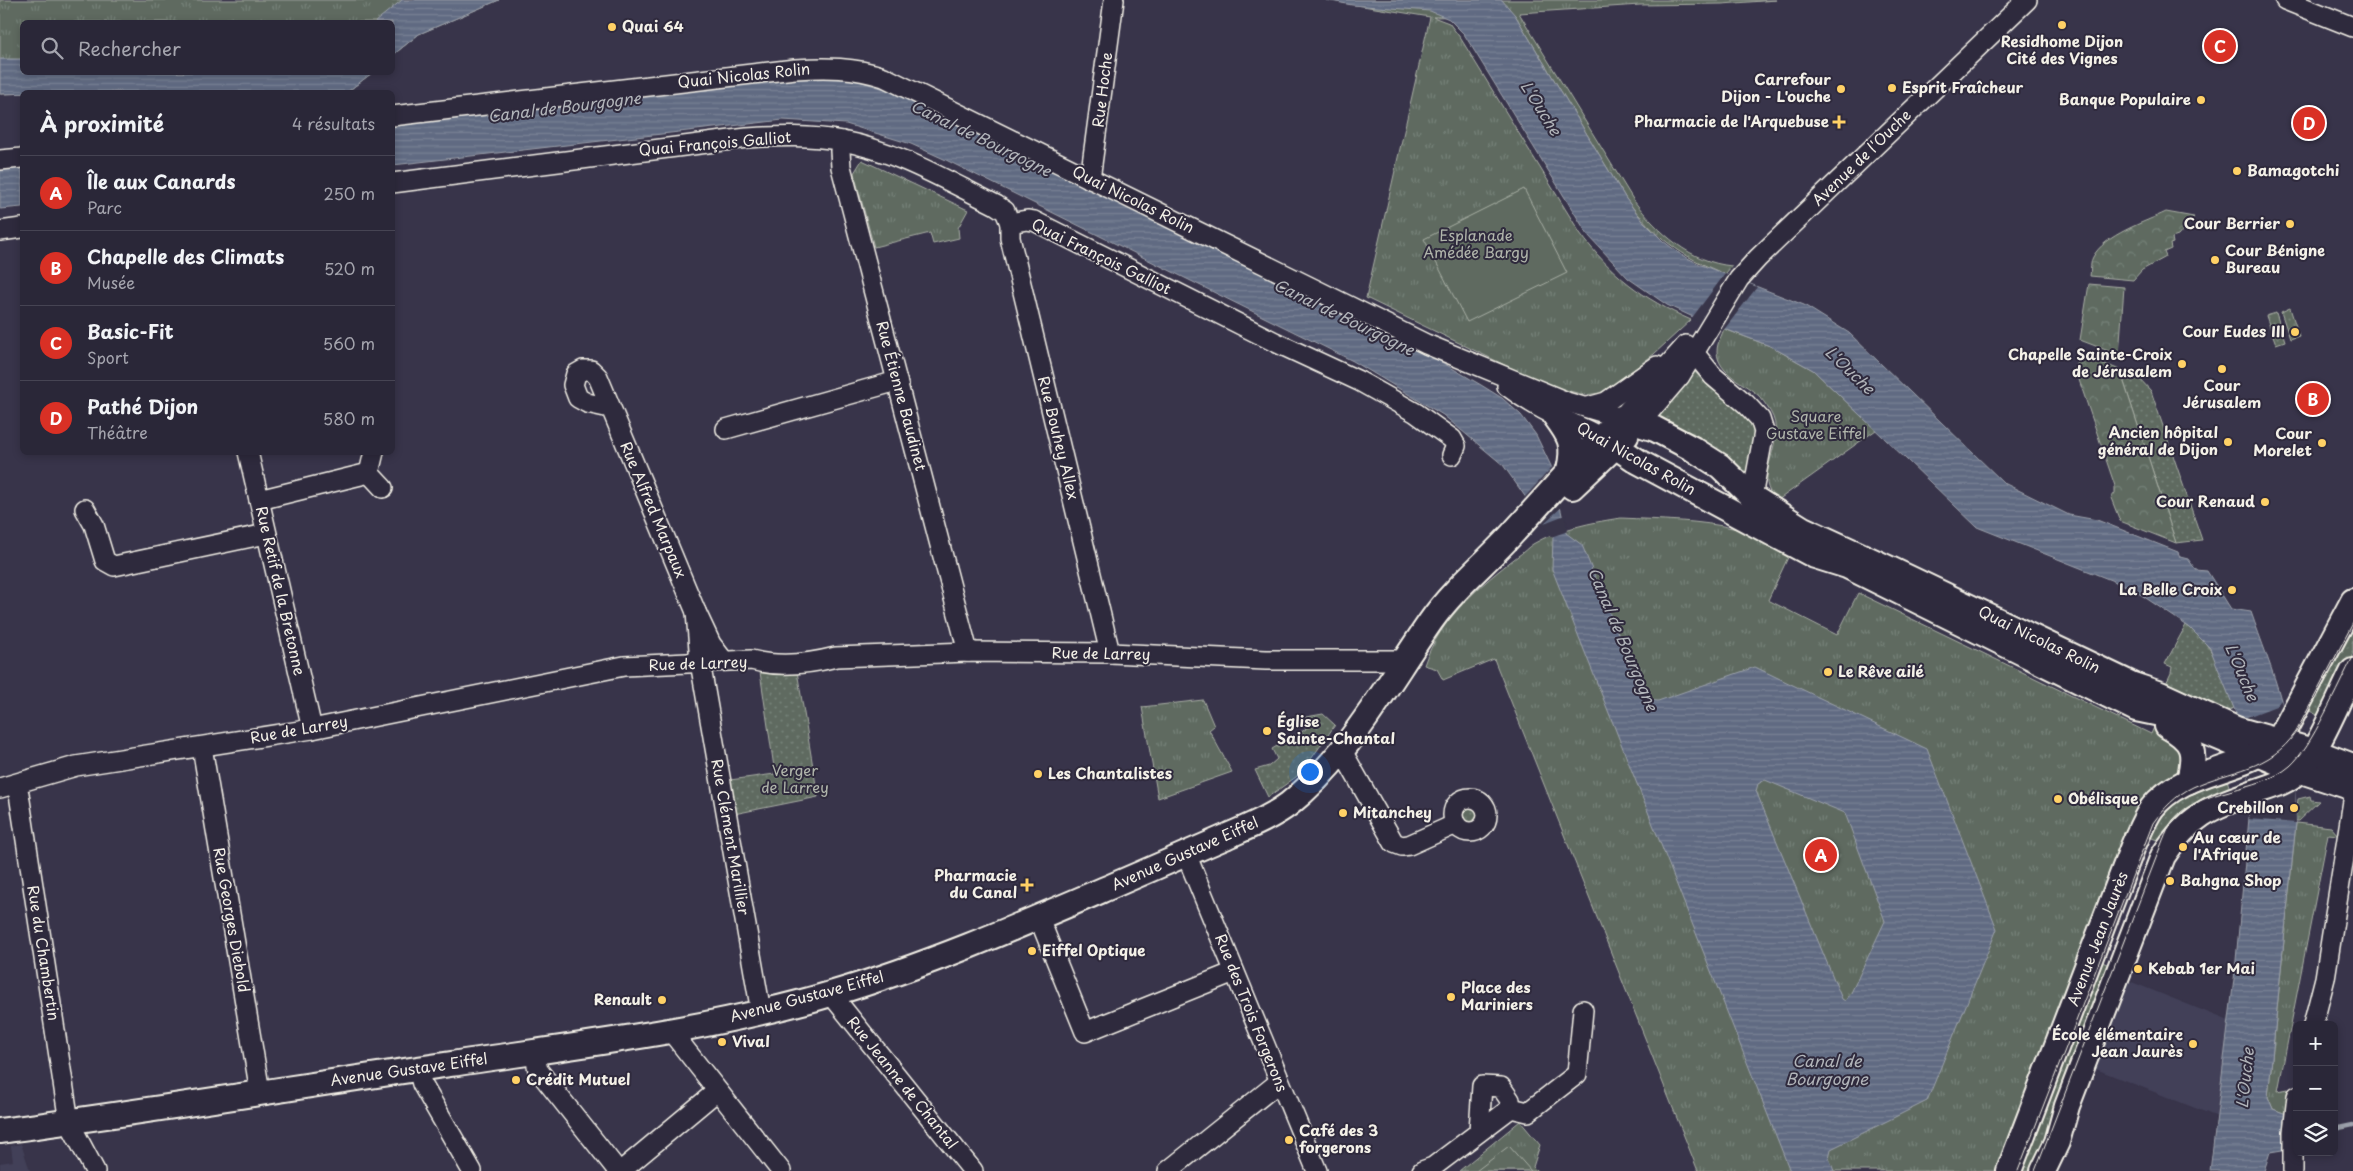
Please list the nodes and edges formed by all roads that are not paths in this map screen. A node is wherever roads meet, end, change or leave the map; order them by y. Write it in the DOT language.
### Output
graph roads {
  1 [pos="1114,0"];
  2 [pos="2027,0"];
  3 [pos="2285,0"];
  4 [pos="2353,27"];
  5 [pos="395,116"];
  6 [pos="842,141"];
  7 [pos="20,158"];
  8 [pos="0,160"];
  9 [pos="1090,179"];
  10 [pos="395,183"];
  11 [pos="1010,223"];
  12 [pos="20,228"];
  13 [pos="0,231"];
  14 [pos="1691,349"];
  15 [pos="1479,367"];
  16 [pos="897,381"];
  17 [pos="1506,386"];
  18 [pos="1588,407"];
  19 [pos="610,408"];
  20 [pos="1554,416"];
  21 [pos="726,429"];
  22 [pos="1620,430"];
  23 [pos="249,455"];
  24 [pos="373,455"];
  25 [pos="1452,455"];
  26 [pos="369,473"];
  27 [pos="1566,479"];
  28 [pos="383,488"];
  29 [pos="1752,497"];
  30 [pos="259,500"];
  31 [pos="84,508"];
  32 [pos="266,534"];
  33 [pos="1800,538"];
  34 [pos="2353,601"];
  35 [pos="696,612"];
  36 [pos="968,652"];
  37 [pos="1110,653"];
  38 [pos="1406,660"];
  39 [pos="724,661"];
  40 [pos="700,662"];
  41 [pos="2078,670"];
  42 [pos="2353,671"];
  43 [pos="2136,709"];
  44 [pos="312,729"];
  45 [pos="2270,745"];
  46 [pos="202,747"];
  47 [pos="1342,751"];
  48 [pos="2353,766"];
  49 [pos="2296,771"];
  50 [pos="2189,781"];
  51 [pos="7,786"];
  52 [pos="2353,788"];
  53 [pos="2353,801"];
  54 [pos="1456,824"];
  55 [pos="1186,854"];
  56 [pos="1039,918"];
  57 [pos="1234,972"];
  58 [pos="831,994"];
  59 [pos="1583,1010"];
  60 [pos="761,1012"];
  61 [pos="2314,1021"];
  62 [pos="670,1030"];
  63 [pos="534,1052"];
  64 [pos="418,1069"];
  65 [pos="1278,1082"];
  66 [pos="717,1091"];
  67 [pos="260,1092"];
  68 [pos="1511,1108"];
  69 [pos="2295,1111"];
  70 [pos="69,1122"];
  71 [pos="0,1131"];
  72 [pos="1479,1131"];
  73 [pos="95,1171"];
  74 [pos="472,1171"];
  75 [pos="620,1171"];
  76 [pos="781,1171"];
  77 [pos="974,1171"];
  78 [pos="1168,1171"];
  79 [pos="1317,1171"];
  80 [pos="1422,1171"];
  81 [pos="2009,1171"];
  82 [pos="2043,1171"];
  83 [pos="2293,1171"];
  1 -- 9 [label="street, Rue Hoche"];
  2 -- 14 [label="street, Avenue de l'Ouche"];
  3 -- 4 [label="street"];
  5 -- 9 [label="street, Quai Nicolas Rolin"];
  6 -- 10 [label="street, Quai François Galliot"];
  6 -- 11 [label="street, Quai François Galliot"];
  6 -- 16 [label="street, Rue Étienne Baudinet"];
  7 -- 8 [label="street"];
  9 -- 15 [label="street, Quai Nicolas Rolin"];
  11 -- 25 [label="street, Quai François Galliot"];
  11 -- 37 [label="street, Rue Bouhey Allex"];
  12 -- 13 [label="street"];
  14 -- 18 [label="street, Avenue de l'Ouche"];
  14 -- 22 [label="street, Avenue de l'Ouche"];
  14 -- 29 [label="street"];
  15 -- 17 [label="street, Quai Nicolas Rolin"];
  15 -- 18 [label="street, Quai Nicolas Rolin"];
  16 -- 21 [label="street"];
  16 -- 36 [label="street, Rue Étienne Baudinet"];
  17 -- 20 [label="street, Quai Nicolas Rolin"];
  17 -- 22 [label="street"];
  18 -- 22 [label="street, Quai Nicolas Rolin"];
  19 -- 35 [label="street, Rue Alfred Marpaux"];
  20 -- 22 [label="street, Quai Nicolas Rolin"];
  20 -- 27 [label="main road"];
  22 -- 27 [label="main road, Avenue Gustave Eiffel"];
  22 -- 29 [label="main road, Quai Nicolas Rolin"];
  22 -- 33 [label="main road, Quai Nicolas Rolin"];
  23 -- 30 [label="street, Rue Retif de la Bretonne"];
  24 -- 26 [label="street"];
  26 -- 28 [label="street"];
  26 -- 30 [label="street"];
  27 -- 38 [label="main road, Avenue Gustave Eiffel"];
  29 -- 33 [label="main road, Quai Nicolas Rolin"];
  30 -- 32 [label="street, Rue Retif de la Bretonne"];
  31 -- 32 [label="street"];
  32 -- 44 [label="street, Rue Retif de la Bretonne"];
  33 -- 41 [label="main road, Quai Nicolas Rolin"];
  34 -- 45 [label="main road"];
  35 -- 39 [label="street, Rue Alfred Marpaux"];
  35 -- 40 [label="street, Rue Alfred Marpaux"];
  36 -- 37 [label="street, Rue de Larrey"];
  36 -- 39 [label="street, Rue de Larrey"];
  37 -- 38 [label="street, Rue de Larrey"];
  38 -- 47 [label="main road, Avenue Gustave Eiffel"];
  39 -- 40 [label="street, Rue de Larrey"];
  40 -- 44 [label="street, Rue de Larrey"];
  40 -- 60 [label="street, Rue Clément Marillier"];
  41 -- 43 [label="main road, Quai Nicolas Rolin"];
  41 -- 45 [label="main road, Quai Nicolas Rolin"];
  42 -- 45 [label="main road"];
  43 -- 45 [label="main road, Quai Nicolas Rolin"];
  43 -- 50 [label="main road"];
  44 -- 46 [label="street, Rue de Larrey"];
  45 -- 48 [label="main road"];
  45 -- 49 [label="main road"];
  45 -- 49 [label="main road"];
  45 -- 50 [label="main road, Avenue Jean Jaurès"];
  46 -- 51 [label="street, Rue de Larrey"];
  46 -- 67 [label="street, Rue Georges Diebold"];
  47 -- 54 [label="street"];
  47 -- 55 [label="main road, Avenue Gustave Eiffel"];
  49 -- 52 [label="main road"];
  49 -- 82 [label="main road"];
  50 -- 81 [label="main road, Avenue Jean Jaurès"];
  51 -- 70 [label="street, Rue du Chambertin"];
  53 -- 61 [label="street"];
  55 -- 56 [label="main road, Avenue Gustave Eiffel"];
  55 -- 57 [label="street, Rue des Trois Forgerons"];
  56 -- 57 [label="street"];
  56 -- 58 [label="main road, Avenue Gustave Eiffel"];
  57 -- 65 [label="street, Rue des Trois Forgerons"];
  58 -- 60 [label="main road, Avenue Gustave Eiffel"];
  58 -- 77 [label="street, Rue Jeanne de Chantal"];
  59 -- 68 [label="street"];
  60 -- 62 [label="main road, Avenue Gustave Eiffel"];
  62 -- 63 [label="main road, Avenue Gustave Eiffel"];
  62 -- 66 [label="street"];
  63 -- 64 [label="main road, Avenue Gustave Eiffel"];
  63 -- 75 [label="street"];
  64 -- 67 [label="main road, Avenue Gustave Eiffel"];
  64 -- 74 [label="street"];
  65 -- 78 [label="street"];
  65 -- 79 [label="street, Rue des Trois Forgerons"];
  66 -- 75 [label="street"];
  66 -- 76 [label="street"];
  67 -- 70 [label="main road, Avenue Gustave Eiffel"];
  68 -- 72 [label="street"];
  68 -- 72 [label="street"];
  69 -- 83 [label="street"];
  70 -- 71 [label="main road, Avenue Gustave Eiffel"];
  70 -- 73 [label="street, Rue du Chambertin"];
  72 -- 80 [label="street"];
}
